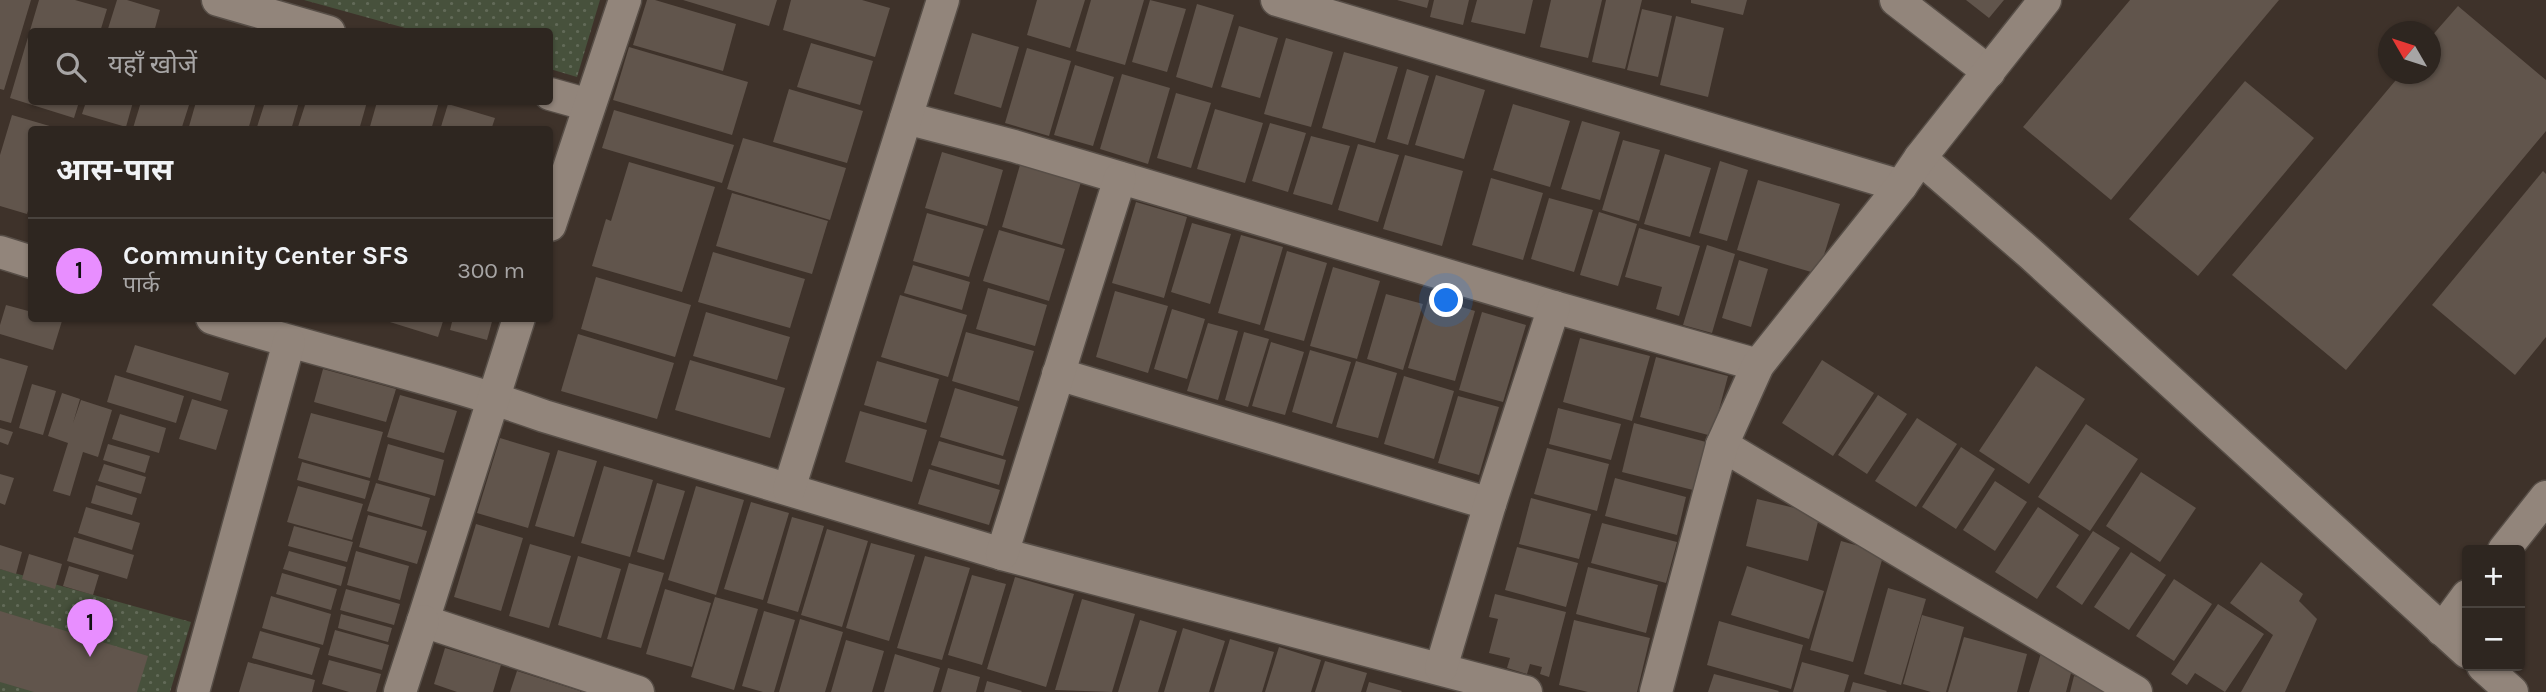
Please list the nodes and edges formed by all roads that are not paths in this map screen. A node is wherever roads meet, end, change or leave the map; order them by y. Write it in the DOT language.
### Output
graph roads {
  1 [pos="218,0"];
  2 [pos="625,0"];
  3 [pos="943,0"];
  4 [pos="1277,0"];
  5 [pos="1896,0"];
  6 [pos="2045,0"];
  7 [pos="315,28"];
  8 [pos="1989,72"];
  9 [pos="553,95"];
  10 [pos="589,105"];
  11 [pos="906,117"];
  12 [pos="1920,158"];
  13 [pos="1120,178"];
  14 [pos="1901,186"];
  15 [pos="553,216"];
  16 [pos="0,252"];
  17 [pos="28,261"];
  18 [pos="1554,307"];
  19 [pos="225,322"];
  20 [pos="518,322"];
  21 [pos="289,342"];
  22 [pos="1758,365"];
  23 [pos="1058,374"];
  24 [pos="492,398"];
  25 [pos="1722,445"];
  26 [pos="789,489"];
  27 [pos="2546,497"];
  28 [pos="1490,504"];
  29 [pos="2508,545"];
  30 [pos="1002,554"];
  31 [pos="2462,603"];
  32 [pos="423,621"];
  33 [pos="2442,630"];
  34 [pos="2462,648"];
  35 [pos="1441,668"];
  36 [pos="2489,671"];
  37 [pos="598,686"];
  38 [pos="2130,690"];
  39 [pos="192,692"];
  40 [pos="400,692"];
  41 [pos="638,692"];
  42 [pos="1527,692"];
  43 [pos="1656,692"];
  44 [pos="2512,692"];
  1 -- 7 [label="street"];
  2 -- 10 [label="street"];
  3 -- 11 [label="street"];
  4 -- 14 [label="street"];
  5 -- 8 [label="street"];
  6 -- 8 [label="street"];
  8 -- 12 [label="street"];
  9 -- 10 [label="street"];
  10 -- 15 [label="street"];
  11 -- 13 [label="street"];
  11 -- 26 [label="street"];
  12 -- 14 [label="street"];
  12 -- 33 [label="street"];
  13 -- 18 [label="street"];
  13 -- 23 [label="street"];
  14 -- 22 [label="street"];
  16 -- 17 [label="street"];
  18 -- 22 [label="street"];
  18 -- 28 [label="street"];
  19 -- 21 [label="street"];
  20 -- 24 [label="street"];
  21 -- 24 [label="street"];
  21 -- 39 [label="street"];
  22 -- 25 [label="street"];
  23 -- 28 [label="street"];
  23 -- 30 [label="street"];
  24 -- 26 [label="street"];
  24 -- 32 [label="street"];
  25 -- 38 [label="street"];
  25 -- 43 [label="street"];
  26 -- 30 [label="street"];
  27 -- 29 [label="street"];
  28 -- 35 [label="street"];
  30 -- 35 [label="street"];
  31 -- 33 [label="street"];
  32 -- 37 [label="street"];
  32 -- 40 [label="street"];
  33 -- 34 [label="street"];
  35 -- 42 [label="street"];
  36 -- 44 [label="street"];
  37 -- 41 [label="street"];
}
